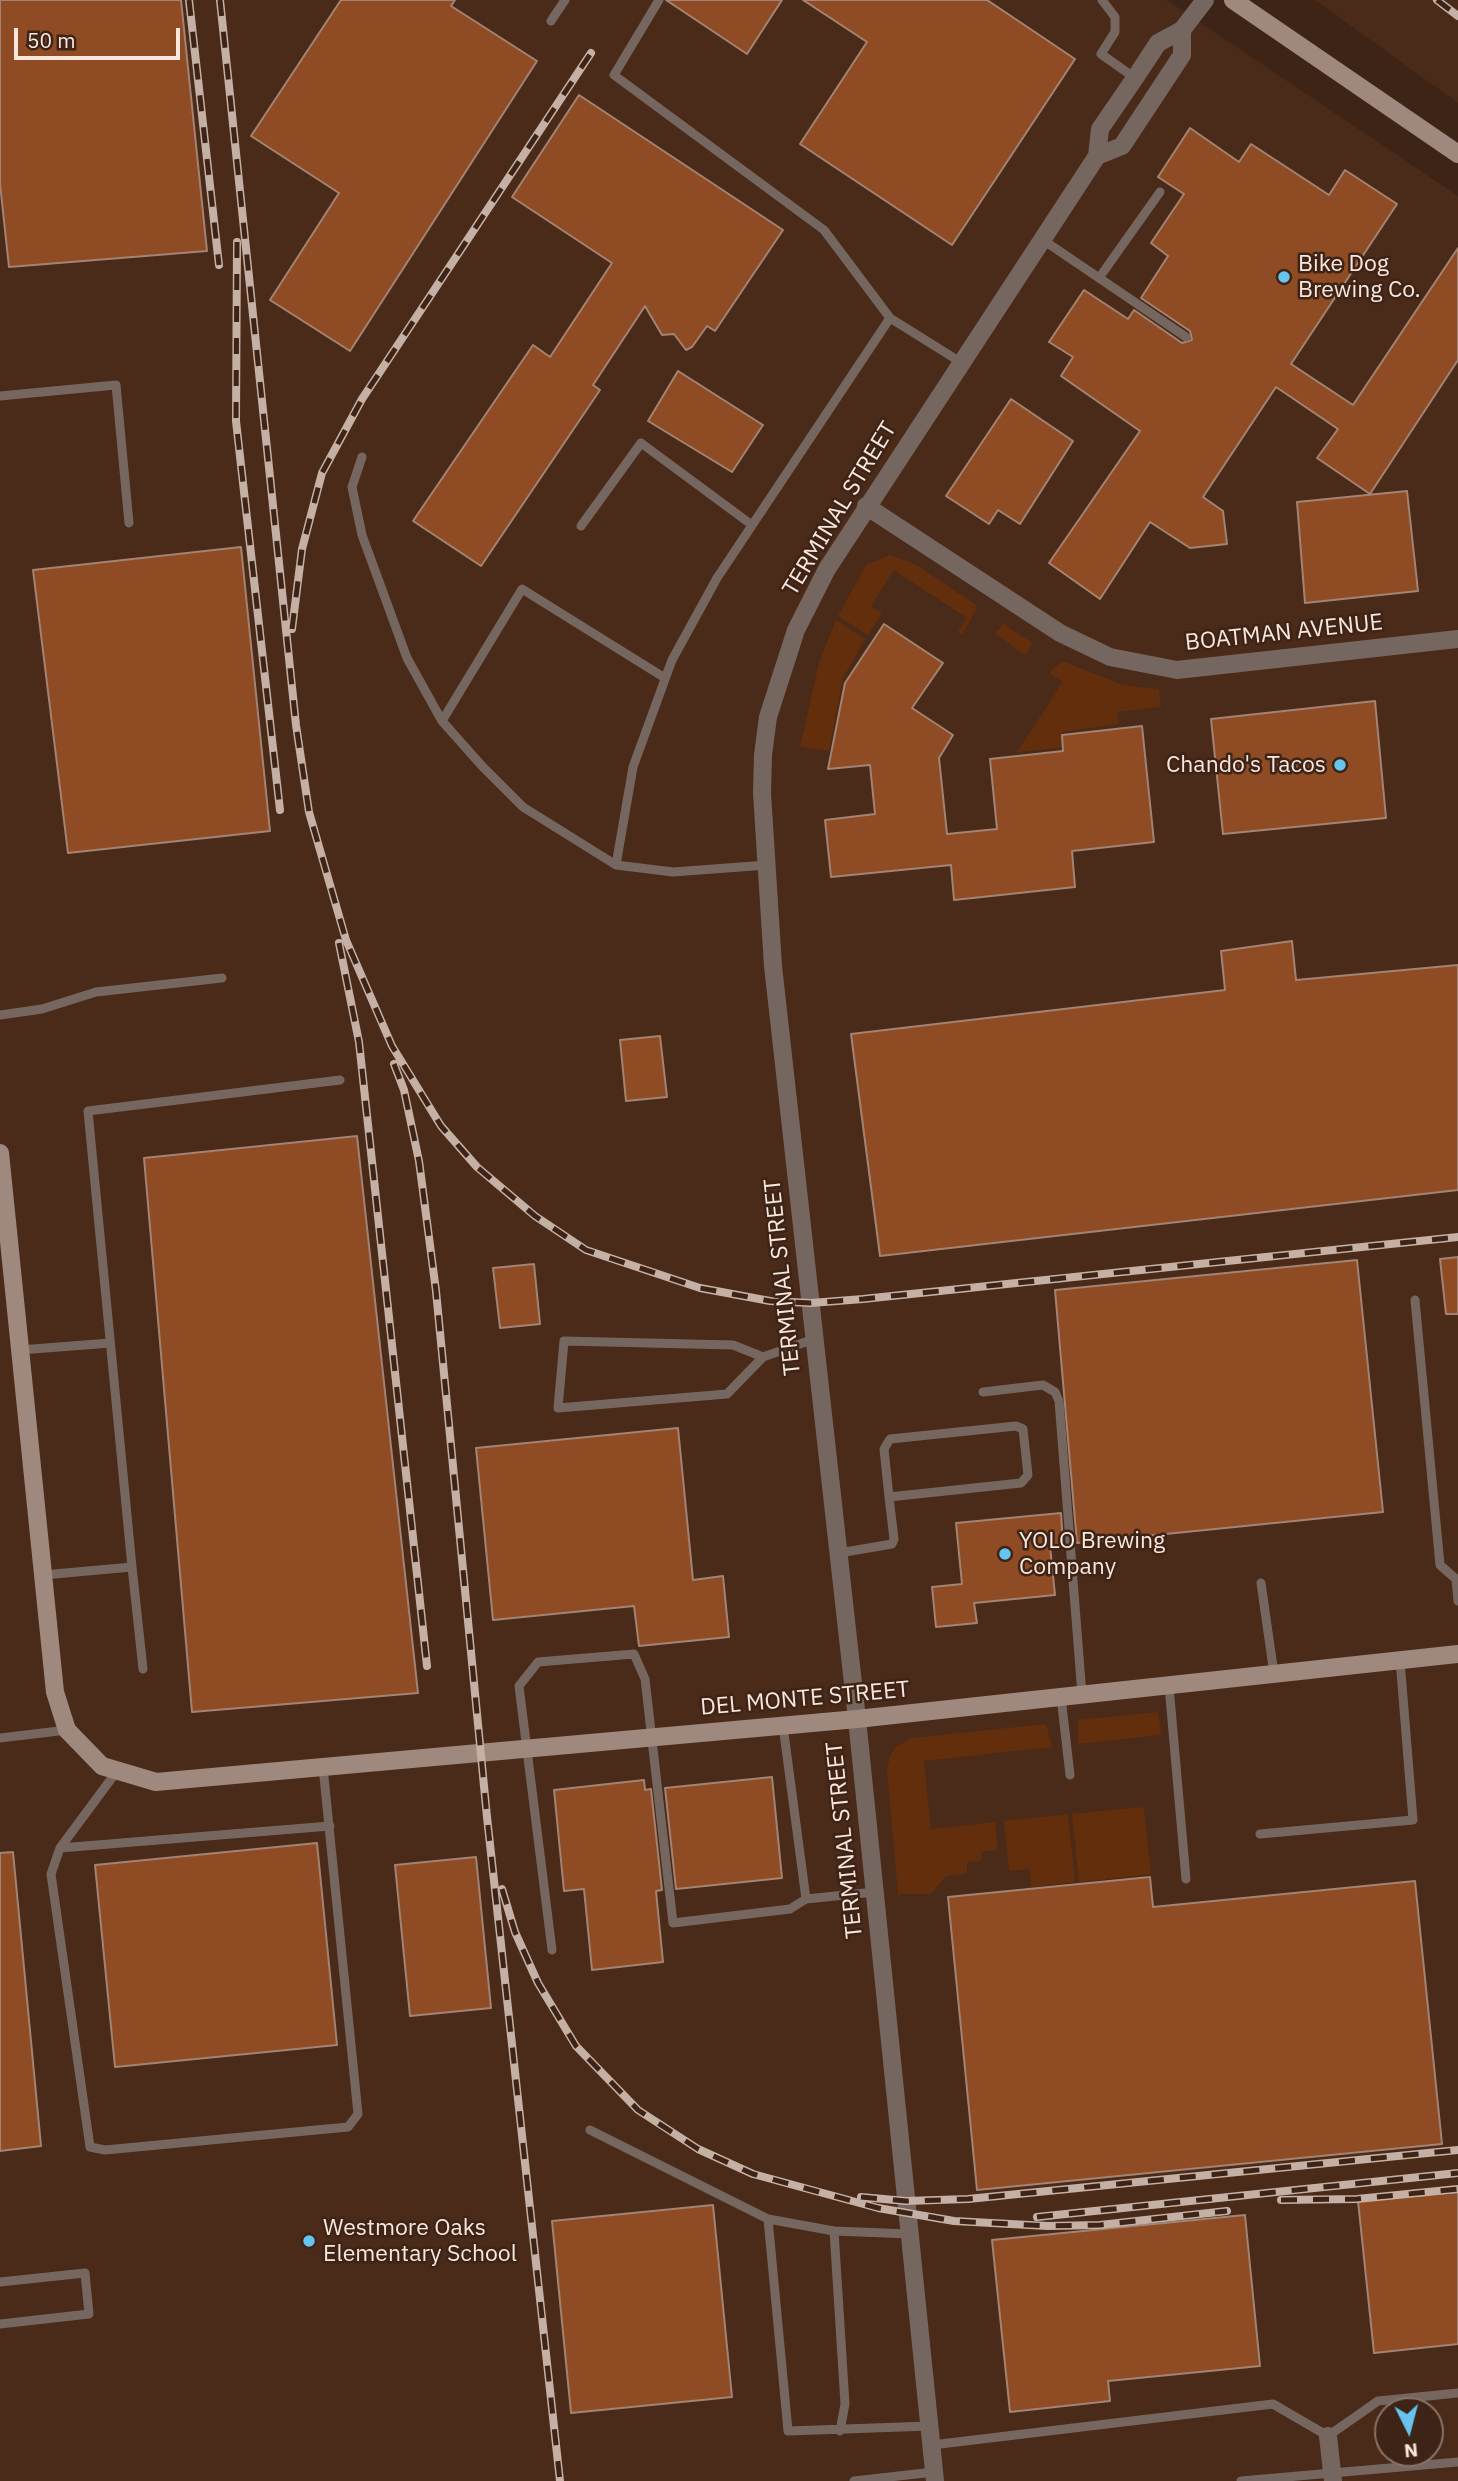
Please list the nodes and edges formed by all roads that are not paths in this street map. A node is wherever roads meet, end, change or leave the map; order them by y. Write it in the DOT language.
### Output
graph roads {
  1 [pos="565,0"];
  2 [pos="659,0"];
  3 [pos="1102,0"];
  4 [pos="1205,0"];
  5 [pos="1233,0"];
  6 [pos="551,21"];
  7 [pos="1182,30"];
  8 [pos="1135,78"];
  9 [pos="1458,154"];
  10 [pos="1097,156"];
  11 [pos="1160,192"];
  12 [pos="1043,240"];
  13 [pos="1099,278"];
  14 [pos="890,318"];
  15 [pos="1186,337"];
  16 [pos="962,363"];
  17 [pos="0,396"];
  18 [pos="362,457"];
  19 [pos="866,506"];
  20 [pos="129,523"];
  21 [pos="752,525"];
  22 [pos="581,526"];
  23 [pos="1458,639"];
  24 [pos="665,678"];
  25 [pos="442,721"];
  26 [pos="616,865"];
  27 [pos="767,865"];
  28 [pos="222,978"];
  29 [pos="0,1014"];
  30 [pos="340,1080"];
  31 [pos="0,1153"];
  32 [pos="1415,1300"];
  33 [pos="814,1339"];
  34 [pos="110,1343"];
  35 [pos="20,1350"];
  36 [pos="763,1357"];
  37 [pos="983,1392"];
  38 [pos="890,1497"];
  39 [pos="839,1553"];
  40 [pos="132,1567"];
  41 [pos="43,1576"];
  42 [pos="1261,1583"];
  43 [pos="1458,1601"];
  44 [pos="1458,1654"];
  45 [pos="1400,1660"];
  46 [pos="143,1669"];
  47 [pos="1273,1674"];
  48 [pos="1169,1686"];
  49 [pos="1082,1695"];
  50 [pos="1061,1697"];
  51 [pos="857,1720"];
  52 [pos="783,1726"];
  53 [pos="66,1730"];
  54 [pos="0,1738"];
  55 [pos="651,1738"];
  56 [pos="526,1749"];
  57 [pos="323,1768"];
  58 [pos="117,1770"];
  59 [pos="1070,1775"];
  60 [pos="330,1826"];
  61 [pos="1260,1834"];
  62 [pos="60,1848"];
  63 [pos="1186,1878"];
  64 [pos="875,1892"];
  65 [pos="806,1899"];
  66 [pos="552,1950"];
  67 [pos="590,2130"];
  68 [pos="768,2219"];
  69 [pos="834,2231"];
  70 [pos="910,2234"];
  71 [pos="0,2282"];
  72 [pos="0,2325"];
  73 [pos="1458,2393"];
  74 [pos="930,2426"];
  75 [pos="840,2431"];
  76 [pos="1328,2436"];
  77 [pos="932,2445"];
  78 [pos="1458,2462"];
  79 [pos="935,2477"];
  80 [pos="1333,2478"];
  81 [pos="854,2481"];
  82 [pos="1241,2481"];
  1 -- 6 [label="lane"];
  2 -- 14 [label="lane"];
  3 -- 8 [label="lane"];
  4 -- 7 [label="street, TERMINAL STREET"];
  5 -- 9 [label="street"];
  7 -- 8 [label="street, TERMINAL STREET"];
  7 -- 10 [label="street, TERMINAL STREET"];
  8 -- 10 [label="street, TERMINAL STREET"];
  10 -- 12 [label="street, TERMINAL STREET"];
  11 -- 13 [label="lane"];
  12 -- 13 [label="lane"];
  12 -- 16 [label="street, TERMINAL STREET"];
  13 -- 15 [label="lane"];
  14 -- 16 [label="lane"];
  14 -- 21 [label="lane"];
  16 -- 19 [label="street, TERMINAL STREET"];
  17 -- 20 [label="lane"];
  18 -- 25 [label="lane"];
  19 -- 23 [label="street, BOATMAN AVENUE"];
  19 -- 27 [label="street, TERMINAL STREET"];
  21 -- 22 [label="lane"];
  21 -- 24 [label="lane"];
  24 -- 25 [label="lane"];
  24 -- 26 [label="lane"];
  25 -- 26 [label="lane"];
  26 -- 27 [label="lane"];
  27 -- 33 [label="street, TERMINAL STREET"];
  28 -- 29 [label="lane"];
  30 -- 34 [label="lane"];
  31 -- 35 [label="street"];
  32 -- 43 [label="lane"];
  33 -- 36 [label="lane"];
  33 -- 39 [label="street, TERMINAL STREET"];
  34 -- 35 [label="lane"];
  34 -- 40 [label="lane"];
  35 -- 41 [label="street"];
  36 -- 36 [label="lane"];
  37 -- 49 [label="lane"];
  38 -- 38 [label="lane"];
  38 -- 39 [label="lane"];
  39 -- 51 [label="street, TERMINAL STREET"];
  40 -- 41 [label="lane"];
  40 -- 46 [label="lane"];
  41 -- 53 [label="street"];
  42 -- 47 [label="lane"];
  44 -- 45 [label="street, DEL MONTE STREET"];
  45 -- 47 [label="street, DEL MONTE STREET"];
  45 -- 61 [label="lane"];
  47 -- 48 [label="street, DEL MONTE STREET"];
  48 -- 49 [label="street, DEL MONTE STREET"];
  48 -- 63 [label="lane"];
  49 -- 50 [label="street, DEL MONTE STREET"];
  50 -- 51 [label="street, DEL MONTE STREET"];
  50 -- 59 [label="lane"];
  51 -- 52 [label="street, DEL MONTE STREET"];
  51 -- 64 [label="street, TERMINAL STREET"];
  52 -- 55 [label="street, DEL MONTE STREET"];
  52 -- 65 [label="lane"];
  53 -- 54 [label="lane"];
  53 -- 58 [label="street"];
  55 -- 56 [label="street, DEL MONTE STREET"];
  55 -- 56 [label="lane"];
  55 -- 65 [label="lane"];
  56 -- 57 [label="street, DEL MONTE STREET"];
  56 -- 66 [label="lane"];
  57 -- 58 [label="street, DEL MONTE STREET"];
  57 -- 60 [label="lane"];
  58 -- 62 [label="lane"];
  60 -- 62 [label="lane"];
  60 -- 62 [label="lane"];
  64 -- 65 [label="lane"];
  64 -- 70 [label="street, TERMINAL STREET"];
  67 -- 68 [label="lane"];
  68 -- 69 [label="lane"];
  68 -- 75 [label="lane"];
  69 -- 70 [label="lane"];
  69 -- 75 [label="lane"];
  70 -- 74 [label="street, TERMINAL STREET"];
  71 -- 72 [label="lane"];
  73 -- 76 [label="lane"];
  74 -- 75 [label="lane"];
  74 -- 77 [label="street, TERMINAL STREET"];
  76 -- 77 [label="lane"];
  76 -- 80 [label="street"];
  77 -- 79 [label="street, TERMINAL STREET"];
  78 -- 80 [label="lane"];
  79 -- 81 [label="lane"];
  80 -- 82 [label="lane"];
}
